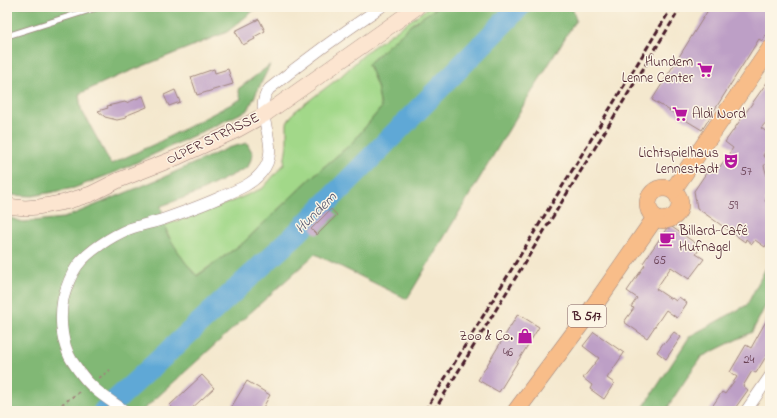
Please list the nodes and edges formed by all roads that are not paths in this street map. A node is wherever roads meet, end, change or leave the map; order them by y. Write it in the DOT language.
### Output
graph roads {
  1 [pos="99,7"];
  2 [pos="381,7"];
  3 [pos="417,7"];
  4 [pos="7,36"];
  5 [pos="770,49"];
  6 [pos="264,115"];
  7 [pos="673,190"];
  8 [pos="7,206"];
  9 [pos="655,218"];
  10 [pos="770,376"];
  11 [pos="125,411"];
  12 [pos="516,411"];
  13 [pos="746,411"];
  1 -- 4 [label="lane"];
  2 -- 6 [label="street"];
  3 -- 6 [label="main road, OLPER STRASSE"];
  5 -- 7 [label="main road"];
  6 -- 8 [label="main road, OLPER STRASSE"];
  6 -- 11 [label="street, bridge"];
  7 -- 9 [label="main road"];
  7 -- 9 [label="main road"];
  9 -- 12 [label="main road, B 517"];
  10 -- 13 [label="street"];
}
